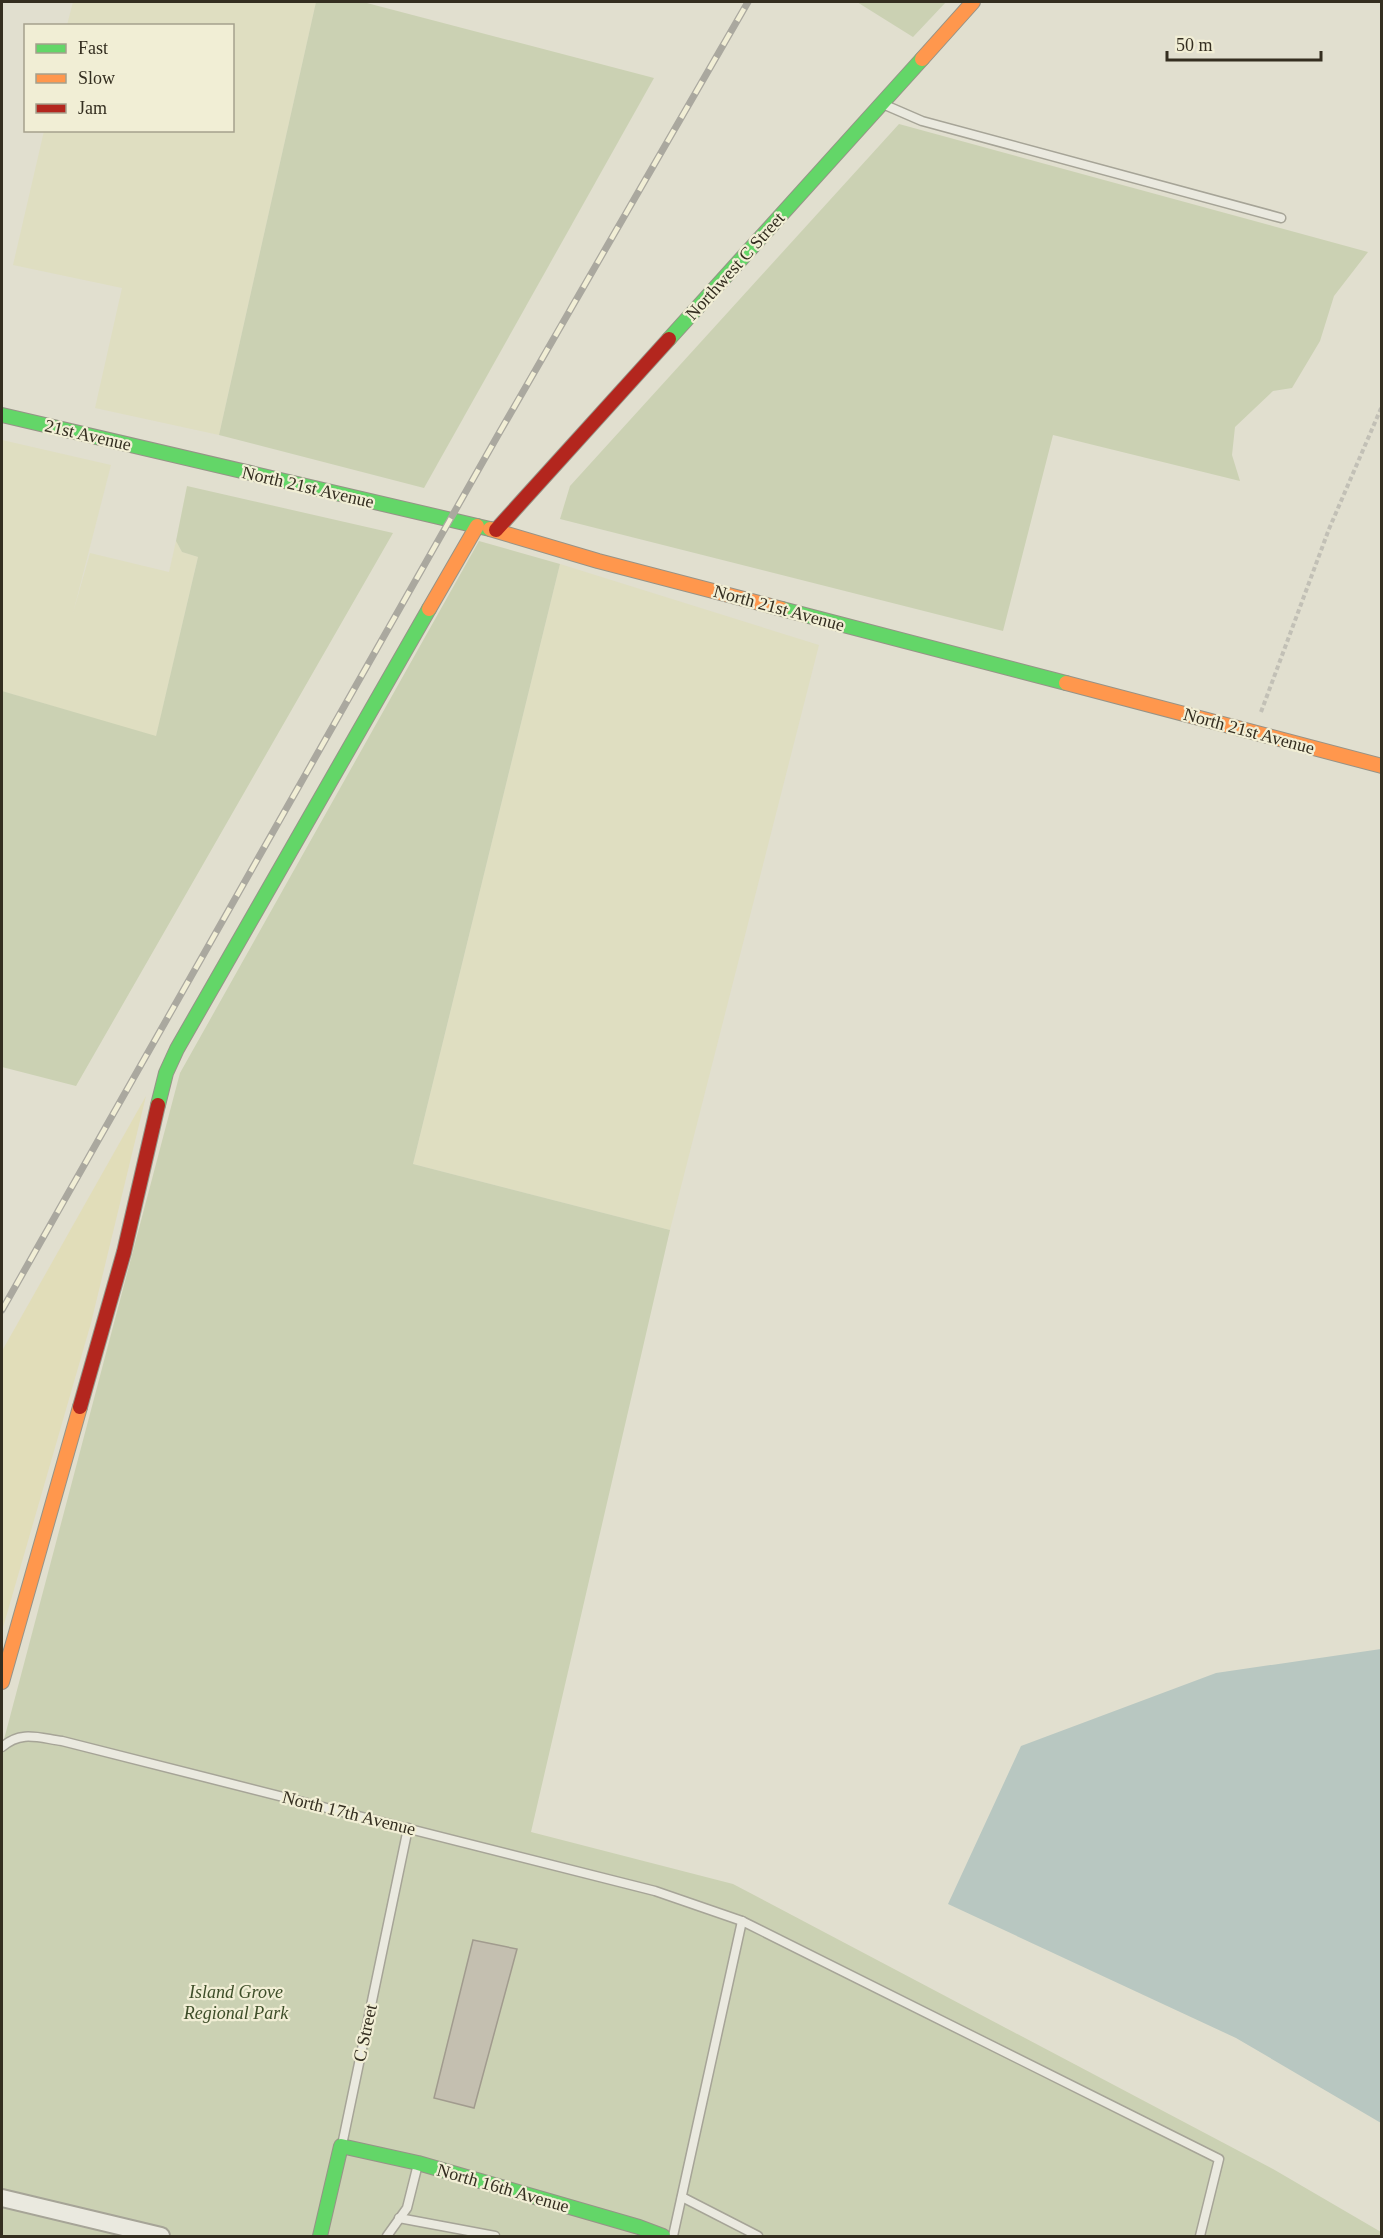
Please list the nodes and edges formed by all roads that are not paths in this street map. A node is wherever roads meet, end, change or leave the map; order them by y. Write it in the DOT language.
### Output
graph roads {
  1 [pos="973,2"];
  2 [pos="881,104"];
  3 [pos="1281,218"];
  4 [pos="2,415"];
  5 [pos="174,456"];
  6 [pos="477,526"];
  7 [pos="496,530"];
  8 [pos="1382,766"];
  9 [pos="2,1682"];
  10 [pos="2,1747"];
  11 [pos="408,1828"];
  12 [pos="742,1921"];
  13 [pos="341,2146"];
  14 [pos="418,2163"];
  15 [pos="682,2197"];
  16 [pos="2,2198"];
  17 [pos="399,2218"];
  18 [pos="161,2236"];
  19 [pos="320,2236"];
  20 [pos="387,2236"];
  21 [pos="495,2236"];
  22 [pos="663,2236"];
  23 [pos="673,2236"];
  24 [pos="758,2236"];
  25 [pos="1200,2236"];
  1 -- 2 [label="street, Northwest C Street"];
  2 -- 3 [label="lane"];
  2 -- 7 [label="street, Northwest C Street"];
  4 -- 5 [label="street, 21st Avenue"];
  5 -- 6 [label="street, North 21st Avenue"];
  6 -- 7 [label="street, North 21st Avenue"];
  6 -- 9 [label="street"];
  7 -- 8 [label="street, North 21st Avenue"];
  10 -- 11 [label="lane, North 17th Avenue"];
  11 -- 12 [label="lane, North 17th Avenue"];
  11 -- 13 [label="lane, C Street"];
  12 -- 15 [label="lane"];
  12 -- 25 [label="lane, North 17th Avenue"];
  13 -- 14 [label="street, North 16th Avenue"];
  13 -- 19 [label="street, C Street"];
  14 -- 17 [label="lane"];
  14 -- 22 [label="street, North 16th Avenue"];
  15 -- 23 [label="lane"];
  15 -- 24 [label="lane"];
  16 -- 18 [label="street"];
  17 -- 20 [label="lane"];
  17 -- 21 [label="lane"];
}
